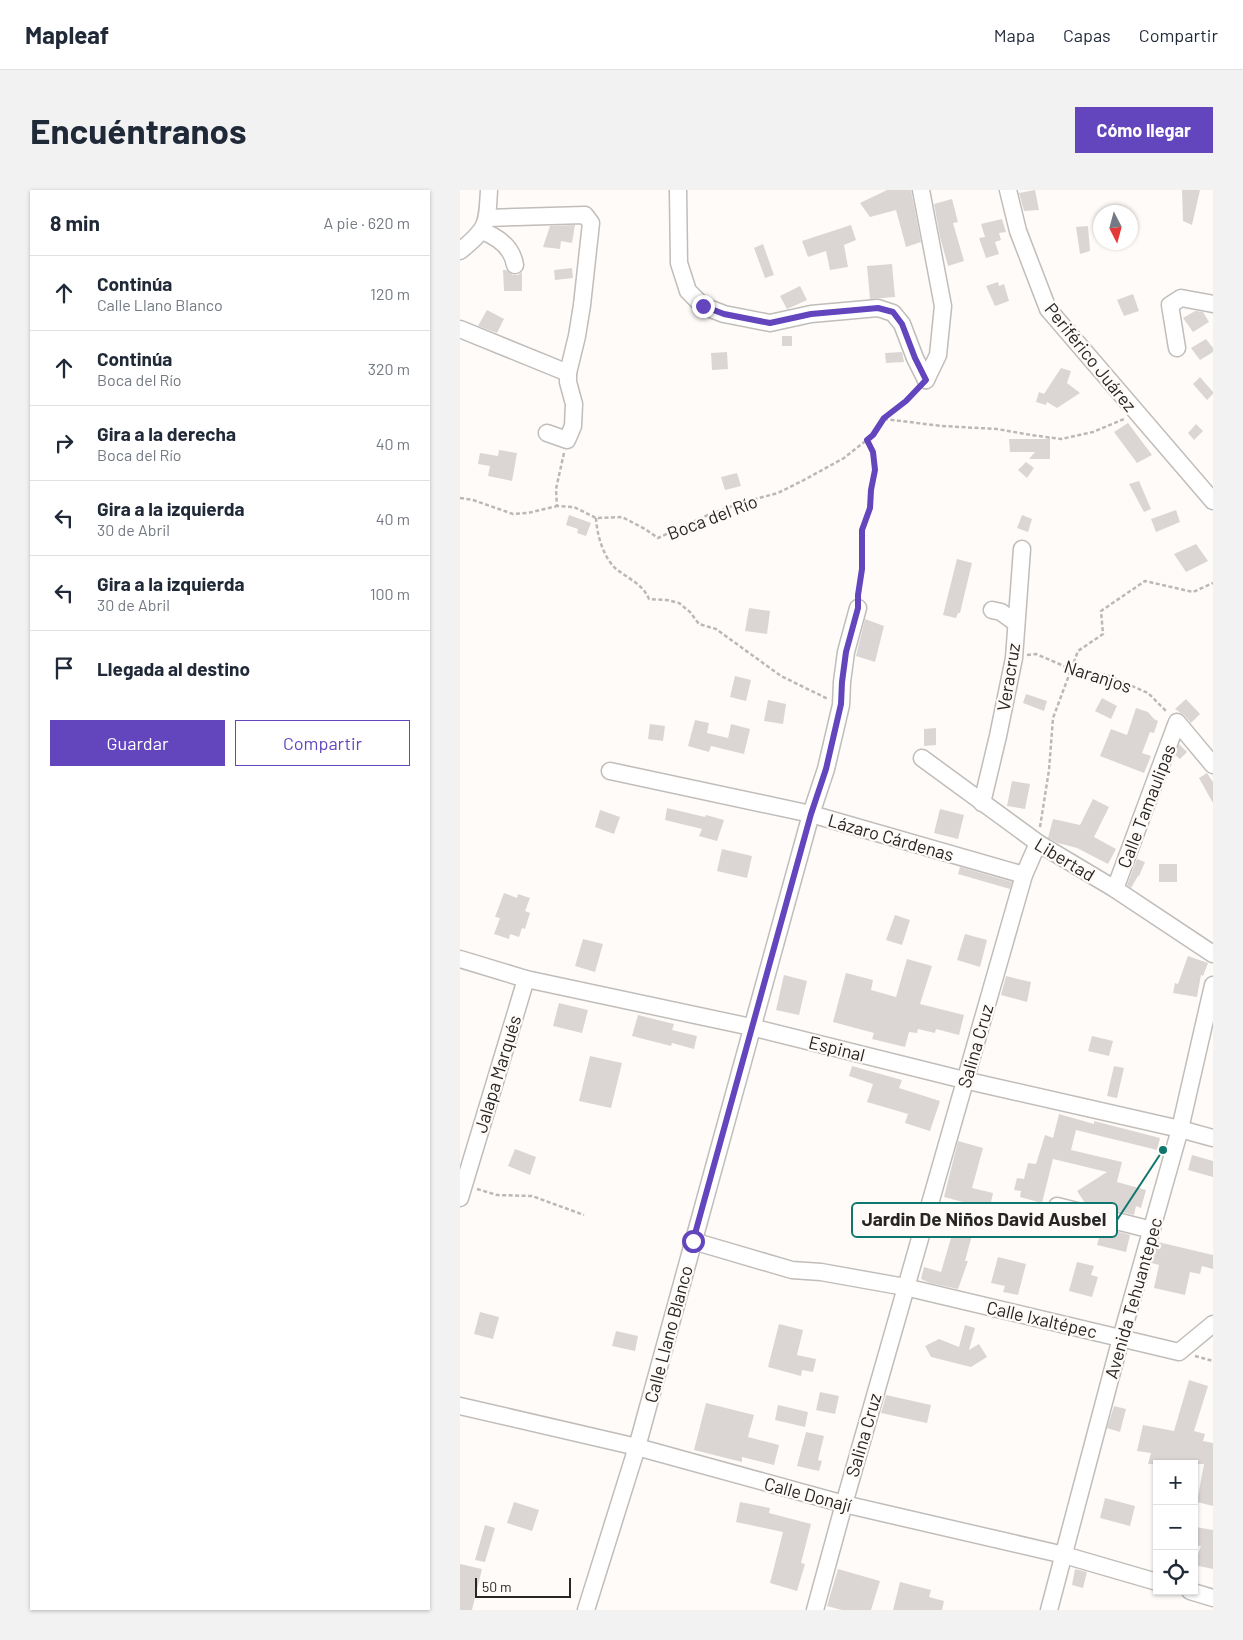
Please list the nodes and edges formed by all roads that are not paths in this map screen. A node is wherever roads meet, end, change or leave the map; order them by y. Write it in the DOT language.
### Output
graph roads {
  1 [pos="489,190"];
  2 [pos="678,190"];
  3 [pos="921,190"];
  4 [pos="1008,190"];
  5 [pos="485,224"];
  6 [pos="460,251"];
  7 [pos="515,265"];
  8 [pos="1213,304"];
  9 [pos="460,329"];
  10 [pos="1177,348"];
  11 [pos="568,373"];
  12 [pos="546,433"];
  13 [pos="1213,501"];
  14 [pos="1022,549"];
  15 [pos="858,608"];
  16 [pos="992,610"];
  17 [pos="1016,623"];
  18 [pos="922,758"];
  19 [pos="1213,764"];
  20 [pos="610,771"];
  21 [pos="982,803"];
  22 [pos="811,814"];
  23 [pos="1038,843"];
  24 [pos="1024,876"];
  25 [pos="1115,889"];
  26 [pos="1213,954"];
  27 [pos="460,959"];
  28 [pos="526,979"];
  29 [pos="1213,985"];
  30 [pos="751,1027"];
  31 [pos="964,1080"];
  32 [pos="1180,1129"];
  33 [pos="1213,1138"];
  34 [pos="461,1190"];
  35 [pos="1057,1206"];
  36 [pos="1152,1230"];
  37 [pos="693,1241"];
  38 [pos="905,1287"];
  39 [pos="1213,1324"];
  40 [pos="1121,1338"];
  41 [pos="460,1406"];
  42 [pos="637,1447"];
  43 [pos="844,1504"];
  44 [pos="1064,1555"];
  45 [pos="1153,1581"];
  46 [pos="1198,1593"];
  47 [pos="1213,1598"];
  48 [pos="586,1610"];
  49 [pos="815,1610"];
  50 [pos="1049,1610"];
  1 -- 5 [label="street"];
  2 -- 3 [label="street"];
  4 -- 13 [label="street, Periférico Juárez"];
  5 -- 6 [label="street"];
  5 -- 7 [label="street"];
  5 -- 11 [label="street"];
  8 -- 10 [label="street"];
  9 -- 11 [label="street"];
  11 -- 12 [label="street"];
  14 -- 17 [label="street, Veracruz"];
  15 -- 22 [label="street"];
  16 -- 17 [label="street"];
  17 -- 21 [label="street, Veracruz"];
  18 -- 21 [label="street, Libertad"];
  19 -- 25 [label="street, Calle Tamaulipas"];
  20 -- 22 [label="street, Lázaro Cárdenas"];
  21 -- 23 [label="street, Libertad"];
  22 -- 24 [label="street, Lázaro Cárdenas"];
  22 -- 30 [label="street"];
  23 -- 24 [label="street, Salina Cruz"];
  23 -- 25 [label="street, Libertad"];
  24 -- 31 [label="street, Salina Cruz"];
  25 -- 26 [label="street, Libertad"];
  27 -- 28 [label="street, Espinal"];
  28 -- 30 [label="street, Espinal"];
  28 -- 34 [label="street, Jalapa Marqués"];
  29 -- 32 [label="street, Avenida Tehuantepec"];
  30 -- 31 [label="street, Espinal"];
  30 -- 37 [label="street, Calle Llano Blanco"];
  31 -- 32 [label="street, Espinal"];
  31 -- 38 [label="street, Salina Cruz"];
  32 -- 33 [label="street, Espinal"];
  32 -- 36 [label="street, Avenida Tehuantepec"];
  35 -- 36 [label="street"];
  36 -- 40 [label="street, Avenida Tehuantepec"];
  37 -- 38 [label="street, Calle Ixaltépec"];
  37 -- 42 [label="street, Calle Llano Blanco"];
  38 -- 40 [label="street, Calle Ixaltépec"];
  38 -- 43 [label="street, Salina Cruz"];
  39 -- 40 [label="street, Calle Ixaltépec"];
  40 -- 44 [label="street, Avenida Tehuantepec"];
  41 -- 42 [label="street, Calle Donají"];
  42 -- 43 [label="street, Calle Donají"];
  42 -- 48 [label="street, Calle Llano Blanco"];
  43 -- 44 [label="street, Calle Donají"];
  43 -- 49 [label="street, Salina Cruz"];
  44 -- 45 [label="street, Calle Donají"];
  44 -- 50 [label="street, Avenida Tehuantepec"];
  46 -- 47 [label="street"];
}
